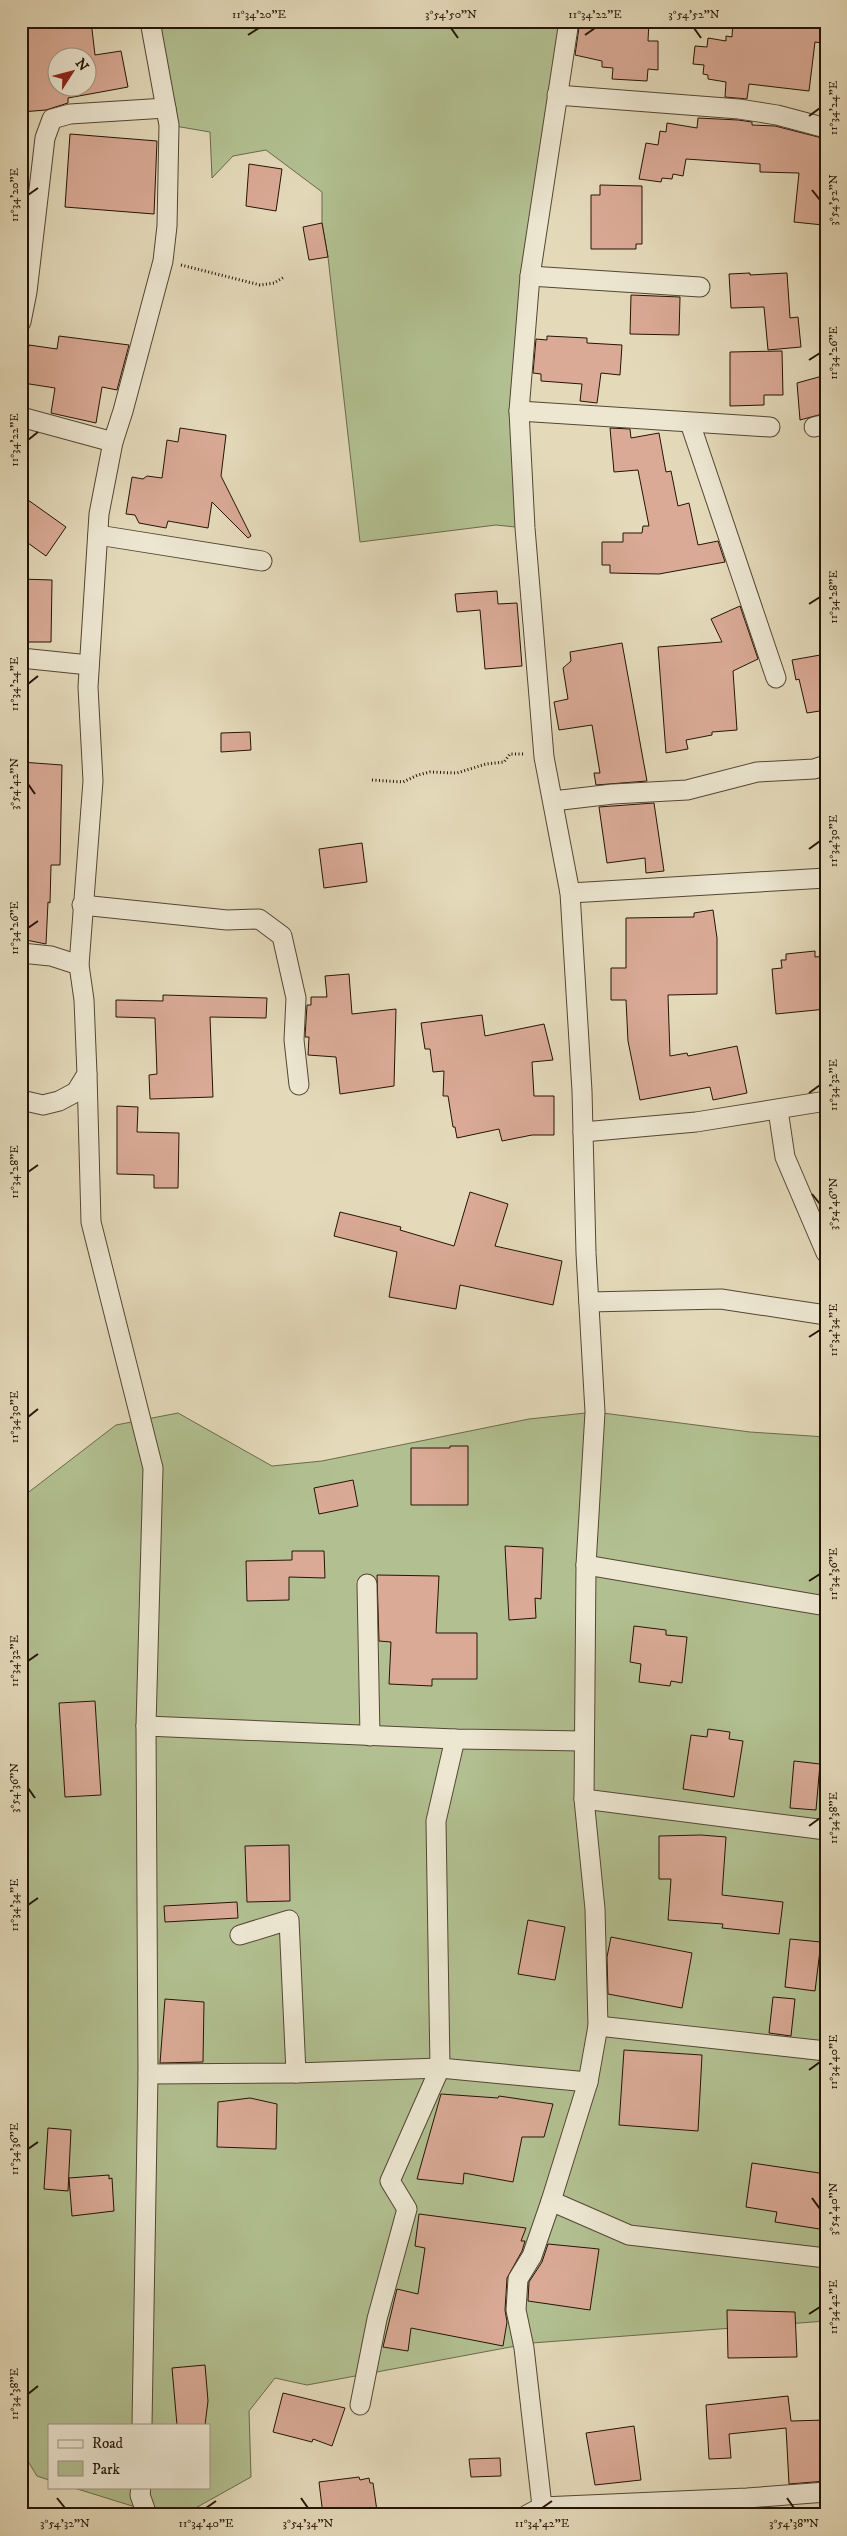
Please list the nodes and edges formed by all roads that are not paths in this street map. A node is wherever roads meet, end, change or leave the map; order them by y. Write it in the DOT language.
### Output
graph roads {
  1 [pos="150,21"];
  2 [pos="569,21"];
  3 [pos="557,95"];
  4 [pos="166,108"];
  5 [pos="826,128"];
  6 [pos="530,276"];
  7 [pos="700,287"];
  8 [pos="21,322"];
  9 [pos="519,411"];
  10 [pos="21,417"];
  11 [pos="690,423"];
  12 [pos="770,427"];
  13 [pos="112,442"];
  14 [pos="98,535"];
  15 [pos="262,561"];
  16 [pos="21,658"];
  17 [pos="89,665"];
  18 [pos="776,678"];
  19 [pos="826,765"];
  20 [pos="552,801"];
  21 [pos="826,878"];
  22 [pos="570,893"];
  23 [pos="82,905"];
  24 [pos="21,953"];
  25 [pos="80,965"];
  26 [pos="86,1074"];
  27 [pos="299,1085"];
  28 [pos="21,1100"];
  29 [pos="826,1101"];
  30 [pos="778,1110"];
  31 [pos="583,1132"];
  32 [pos="826,1253"];
  33 [pos="589,1302"];
  34 [pos="826,1315"];
  35 [pos="586,1565"];
  36 [pos="366,1584"];
  37 [pos="826,1606"];
  38 [pos="146,1726"];
  39 [pos="370,1736"];
  40 [pos="455,1739"];
  41 [pos="583,1741"];
  42 [pos="584,1799"];
  43 [pos="826,1830"];
  44 [pos="240,1935"];
  45 [pos="598,2026"];
  46 [pos="826,2051"];
  47 [pos="440,2068"];
  48 [pos="296,2073"];
  49 [pos="148,2074"];
  50 [pos="588,2082"];
  51 [pos="551,2201"];
  52 [pos="826,2258"];
  53 [pos="360,2405"];
  54 [pos="142,2424"];
  55 [pos="141,2488"];
  56 [pos="826,2492"];
  57 [pos="537,2512"];
  58 [pos="146,2515"];
  1 -- 4 [label="street"];
  2 -- 3 [label="street"];
  3 -- 5 [label="street"];
  3 -- 6 [label="street"];
  4 -- 8 [label="street"];
  4 -- 13 [label="street"];
  6 -- 7 [label="street"];
  6 -- 9 [label="street"];
  9 -- 11 [label="street"];
  9 -- 20 [label="street"];
  10 -- 13 [label="street"];
  11 -- 12 [label="street"];
  11 -- 18 [label="street"];
  13 -- 14 [label="street"];
  14 -- 15 [label="street"];
  14 -- 17 [label="street"];
  16 -- 17 [label="street"];
  17 -- 23 [label="street"];
  19 -- 20 [label="street"];
  20 -- 22 [label="street"];
  21 -- 22 [label="street"];
  22 -- 31 [label="street"];
  23 -- 25 [label="street"];
  23 -- 27 [label="street"];
  24 -- 25 [label="street"];
  25 -- 26 [label="street"];
  26 -- 28 [label="street"];
  26 -- 38 [label="street"];
  29 -- 30 [label="street"];
  30 -- 31 [label="street"];
  30 -- 32 [label="street"];
  31 -- 33 [label="street"];
  33 -- 34 [label="street"];
  33 -- 35 [label="street"];
  35 -- 37 [label="street"];
  35 -- 41 [label="street"];
  36 -- 39 [label="street"];
  38 -- 39 [label="street"];
  38 -- 49 [label="street"];
  39 -- 40 [label="street"];
  40 -- 41 [label="street"];
  40 -- 47 [label="street"];
  41 -- 42 [label="street"];
  42 -- 43 [label="street"];
  42 -- 45 [label="street"];
  44 -- 48 [label="street"];
  45 -- 46 [label="street"];
  45 -- 50 [label="street"];
  47 -- 48 [label="street"];
  47 -- 50 [label="street"];
  47 -- 53 [label="street"];
  48 -- 49 [label="street"];
  49 -- 54 [label="street"];
  50 -- 51 [label="street"];
  51 -- 52 [label="street"];
  51 -- 57 [label="street"];
  55 -- 58 [label="street"];
  56 -- 57 [label="street"];
}
